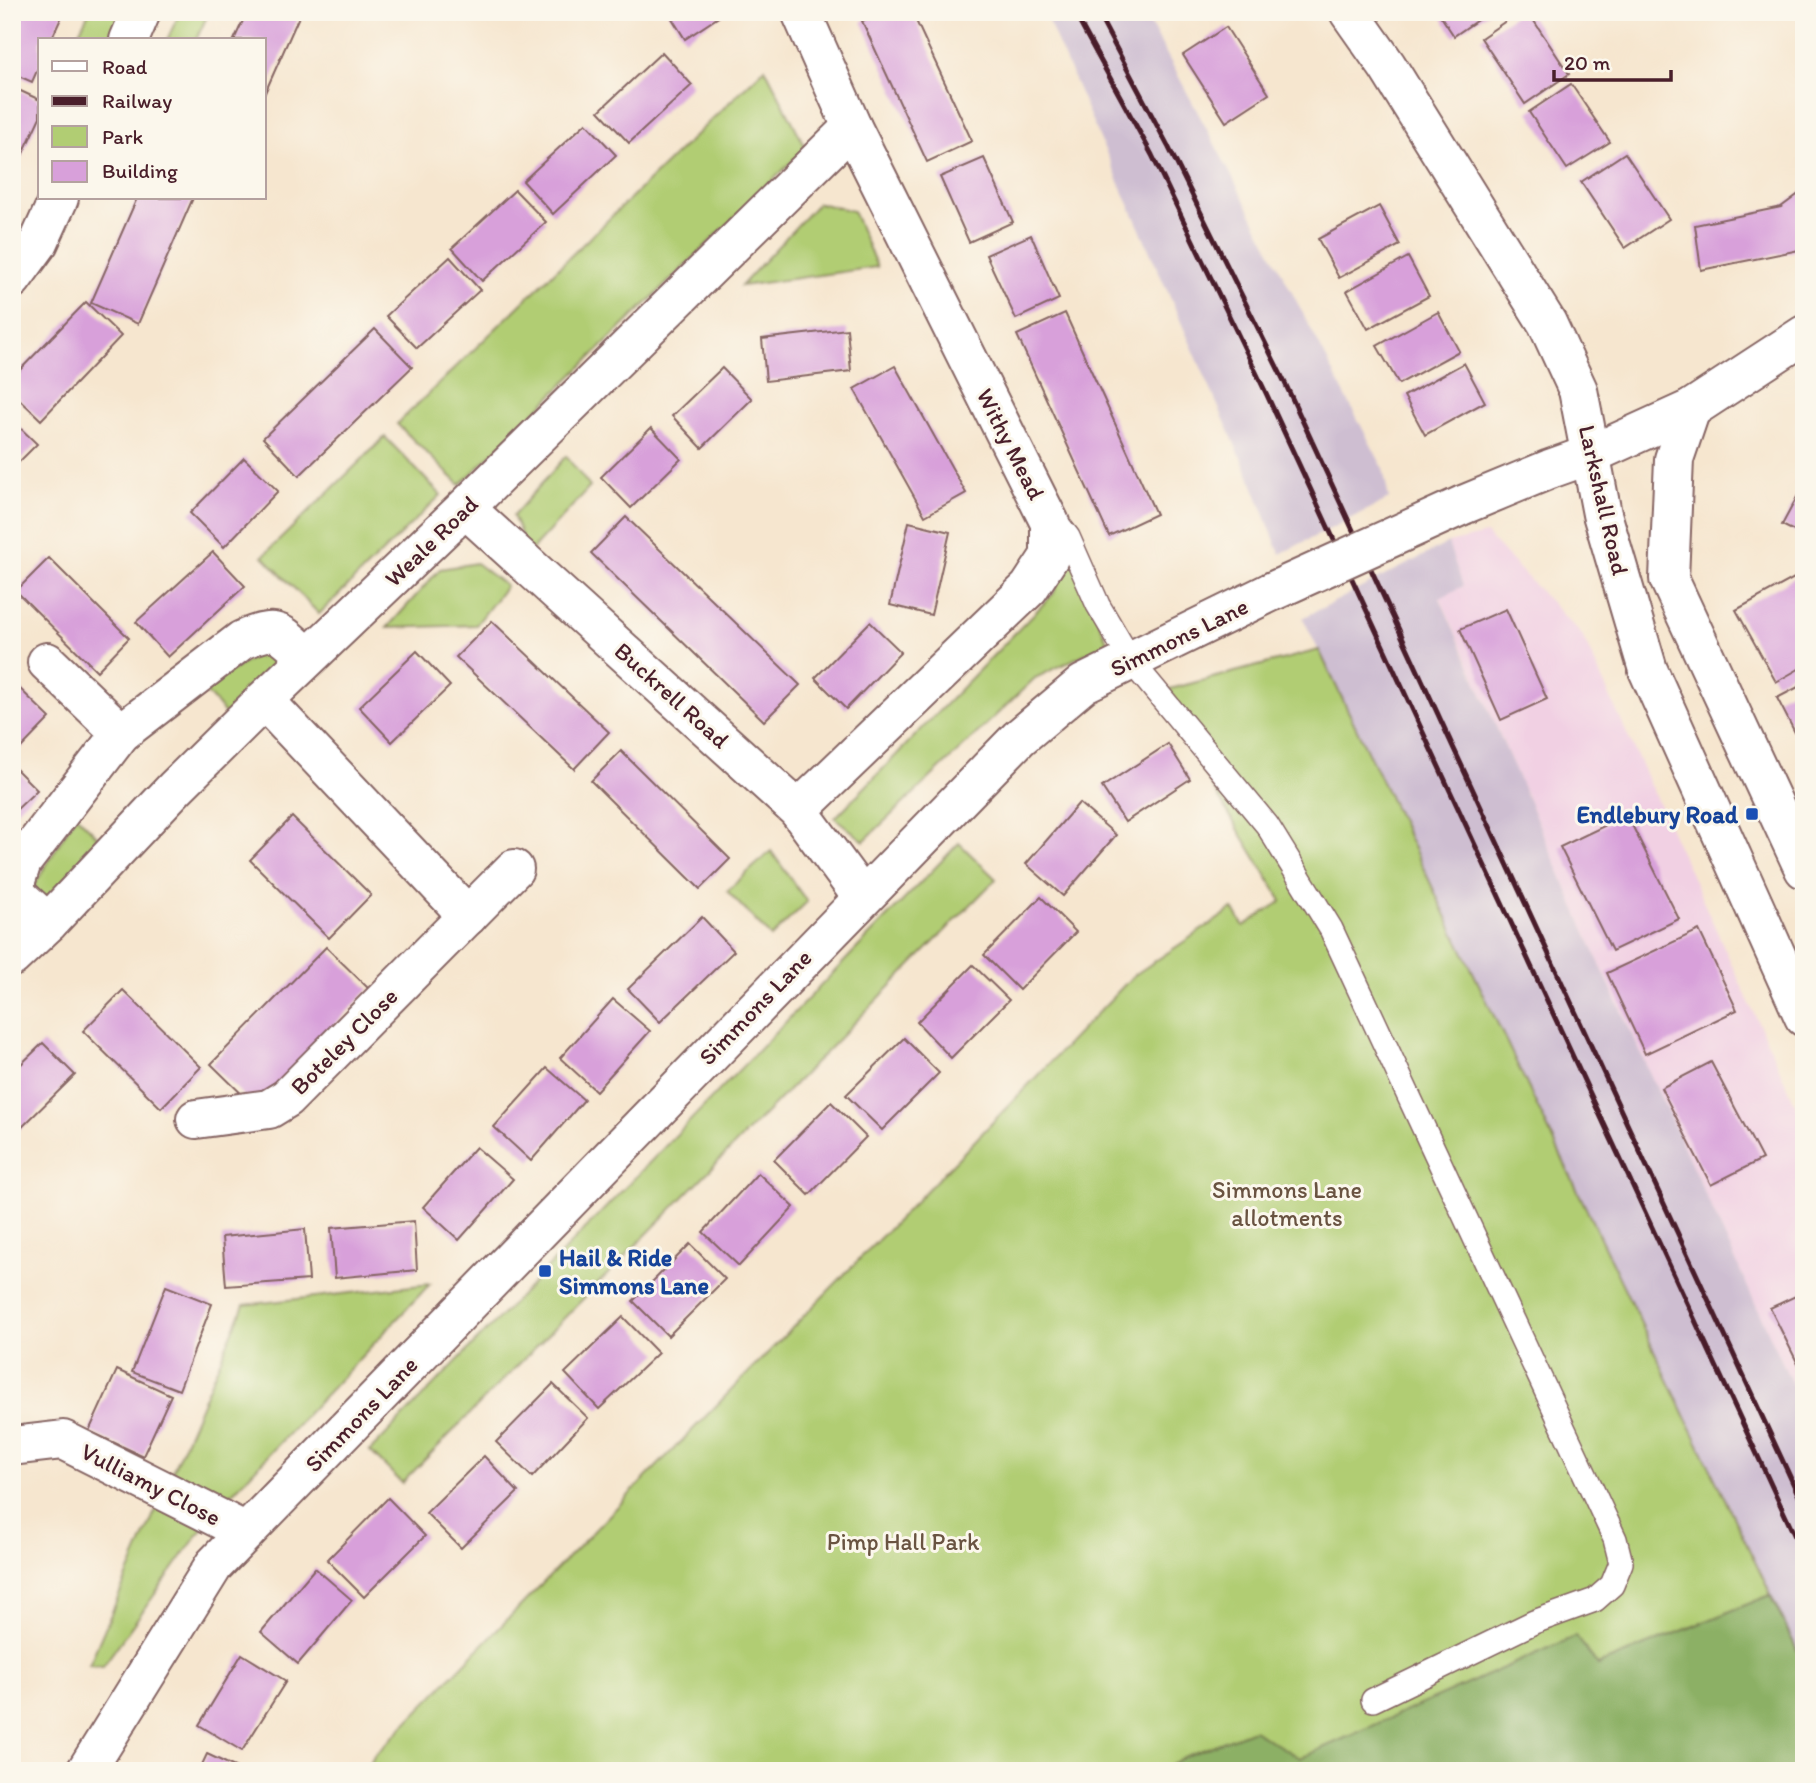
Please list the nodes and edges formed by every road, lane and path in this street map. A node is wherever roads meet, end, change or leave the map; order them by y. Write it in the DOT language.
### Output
graph roads {
  1 [pos="141,12"];
  2 [pos="801,12"];
  3 [pos="1349,12"];
  4 [pos="130,38"];
  5 [pos="852,127"];
  6 [pos="58,200"];
  7 [pos="12,279"];
  8 [pos="1804,335"];
  9 [pos="1692,409"];
  10 [pos="1592,454"];
  11 [pos="466,508"];
  12 [pos="1046,514"];
  13 [pos="308,657"];
  14 [pos="1131,661"];
  15 [pos="47,662"];
  16 [pos="264,700"];
  17 [pos="121,733"];
  18 [pos="798,810"];
  19 [pos="514,869"];
  20 [pos="1804,869"];
  21 [pos="862,897"];
  22 [pos="468,916"];
  23 [pos="48,923"];
  24 [pos="12,957"];
  25 [pos="1804,1017"];
  26 [pos="196,1119"];
  27 [pos="12,1446"];
  28 [pos="246,1532"];
  29 [pos="1373,1700"];
  30 [pos="86,1771"];
  1 -- 4 [label="street"];
  2 -- 5 [label="street, Withy Mead"];
  3 -- 10 [label="street, Larkshall Road"];
  5 -- 11 [label="street, Weale Road"];
  5 -- 12 [label="street, Withy Mead"];
  6 -- 7 [label="street"];
  8 -- 9 [label="street"];
  9 -- 10 [label="street"];
  9 -- 20 [label="street, Larkshall Road"];
  10 -- 14 [label="street, Simmons Lane, bridge"];
  10 -- 25 [label="street, Larkshall Road"];
  11 -- 13 [label="street, Weale Road"];
  11 -- 18 [label="street, Buckrell Road"];
  12 -- 14 [label="lane"];
  12 -- 18 [label="street, Withy Mead"];
  13 -- 16 [label="street, Weale Road"];
  13 -- 17 [label="street"];
  14 -- 21 [label="street, Simmons Lane"];
  14 -- 29 [label="lane"];
  15 -- 17 [label="street"];
  16 -- 22 [label="street"];
  16 -- 23 [label="street, Weale Road"];
  17 -- 23 [label="street"];
  18 -- 21 [label="street, Buckrell Road"];
  19 -- 22 [label="street, Boteley Close"];
  21 -- 28 [label="street, Simmons Lane"];
  22 -- 26 [label="street, Boteley Close"];
  23 -- 24 [label="street, Weale Road"];
  27 -- 28 [label="street, Vulliamy Close"];
  28 -- 30 [label="street, Simmons Lane"];
}
